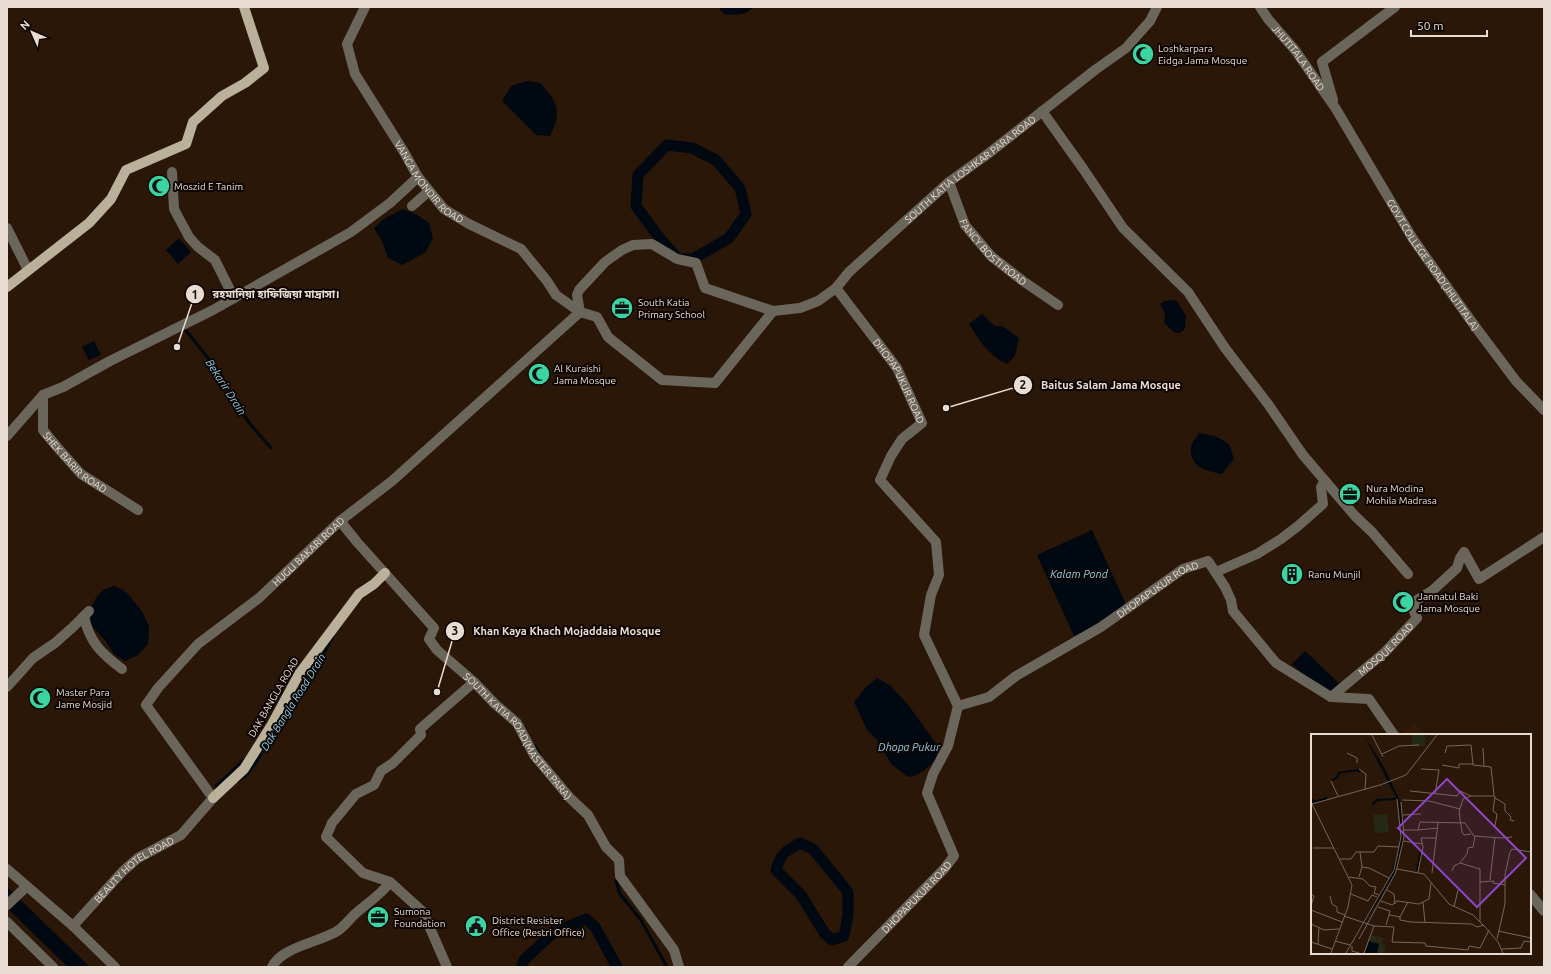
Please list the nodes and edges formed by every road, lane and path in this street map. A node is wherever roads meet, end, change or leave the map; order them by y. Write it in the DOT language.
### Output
graph roads {
  1 [pos="244,7"];
  2 [pos="366,7"];
  3 [pos="1157,7"];
  4 [pos="1260,7"];
  5 [pos="1395,7"];
  6 [pos="1336,109"];
  7 [pos="1042,112"];
  8 [pos="172,172"];
  9 [pos="418,177"];
  10 [pos="948,182"];
  11 [pos="429,190"];
  12 [pos="412,206"];
  13 [pos="7,228"];
  14 [pos="28,270"];
  15 [pos="7,287"];
  16 [pos="836,288"];
  17 [pos="234,298"];
  18 [pos="1058,305"];
  19 [pos="773,311"];
  20 [pos="580,312"];
  21 [pos="43,395"];
  22 [pos="1544,410"];
  23 [pos="7,436"];
  24 [pos="1325,481"];
  25 [pos="138,510"];
  26 [pos="340,521"];
  27 [pos="1544,537"];
  28 [pos="1216,572"];
  29 [pos="385,573"];
  30 [pos="1408,574"];
  31 [pos="122,668"];
  32 [pos="474,682"];
  33 [pos="7,687"];
  34 [pos="1331,697"];
  35 [pos="958,706"];
  36 [pos="1393,734"];
  37 [pos="213,798"];
  38 [pos="7,869"];
  39 [pos="390,882"];
  40 [pos="26,887"];
  41 [pos="1531,895"];
  42 [pos="7,905"];
  43 [pos="1544,911"];
  44 [pos="7,922"];
  45 [pos="73,926"];
  46 [pos="53,967"];
  47 [pos="115,967"];
  48 [pos="272,967"];
  49 [pos="447,967"];
  50 [pos="679,967"];
  51 [pos="848,967"];
  1 -- 14 [label="main road"];
  2 -- 9 [label="street, VANGA MONDIR ROAD"];
  3 -- 7 [label="street, SOUTH KATIA LOSHKAR PARA ROAD"];
  4 -- 6 [label="street, JHUTITALA ROAD"];
  5 -- 6 [label="street"];
  6 -- 22 [label="street, GOVT.COLLEGE ROAD(JHUTITALA)"];
  7 -- 10 [label="street, SOUTH KATIA LOSHKAR PARA ROAD"];
  7 -- 24 [label="street"];
  8 -- 17 [label="street"];
  9 -- 11 [label="street, VANGA MONDIR ROAD"];
  9 -- 17 [label="street"];
  10 -- 16 [label="street, SOUTH KATIA LOSHKAR PARA ROAD"];
  10 -- 18 [label="street, FANCY BOSTI ROAD"];
  11 -- 12 [label="street"];
  11 -- 20 [label="street, VANGA MONDIR ROAD"];
  13 -- 14 [label="street"];
  14 -- 15 [label="main road"];
  16 -- 19 [label="street, SOUTH KATIA LOSHKAR PARA ROAD"];
  16 -- 35 [label="street, DHOPAPUKUR ROAD"];
  17 -- 21 [label="street"];
  19 -- 20 [label="street"];
  19 -- 20 [label="street, SOUTH KATIA LOSHKAR PARA ROAD"];
  20 -- 26 [label="street, HUGLI BAKARI ROAD"];
  21 -- 23 [label="street"];
  21 -- 25 [label="street, SHEK BARIR ROAD"];
  24 -- 28 [label="street"];
  24 -- 30 [label="street"];
  26 -- 29 [label="street, SOUTH KATIA ROAD(MASTER PARA)"];
  26 -- 37 [label="street, HUGLI BAKARI ROAD"];
  27 -- 34 [label="street, MOSQUE ROAD"];
  28 -- 34 [label="street, DHOPAPUKUR ROAD"];
  28 -- 35 [label="street, DHOPAPUKUR ROAD"];
  29 -- 32 [label="street, SOUTH KATIA ROAD(MASTER PARA)"];
  29 -- 37 [label="main road, DAK BANGLA ROAD"];
  31 -- 33 [label="street"];
  32 -- 39 [label="street"];
  32 -- 50 [label="street, SOUTH KATIA ROAD(MASTER PARA)"];
  34 -- 36 [label="street, DHOPAPUKUR ROAD"];
  35 -- 51 [label="street, DHOPAPUKUR ROAD"];
  37 -- 45 [label="street, BEAUTY HOTEL ROAD"];
  38 -- 40 [label="street"];
  39 -- 48 [label="street"];
  39 -- 49 [label="street"];
  40 -- 42 [label="street"];
  40 -- 45 [label="street"];
  41 -- 43 [label="street"];
  44 -- 46 [label="street"];
  45 -- 47 [label="street"];
}
